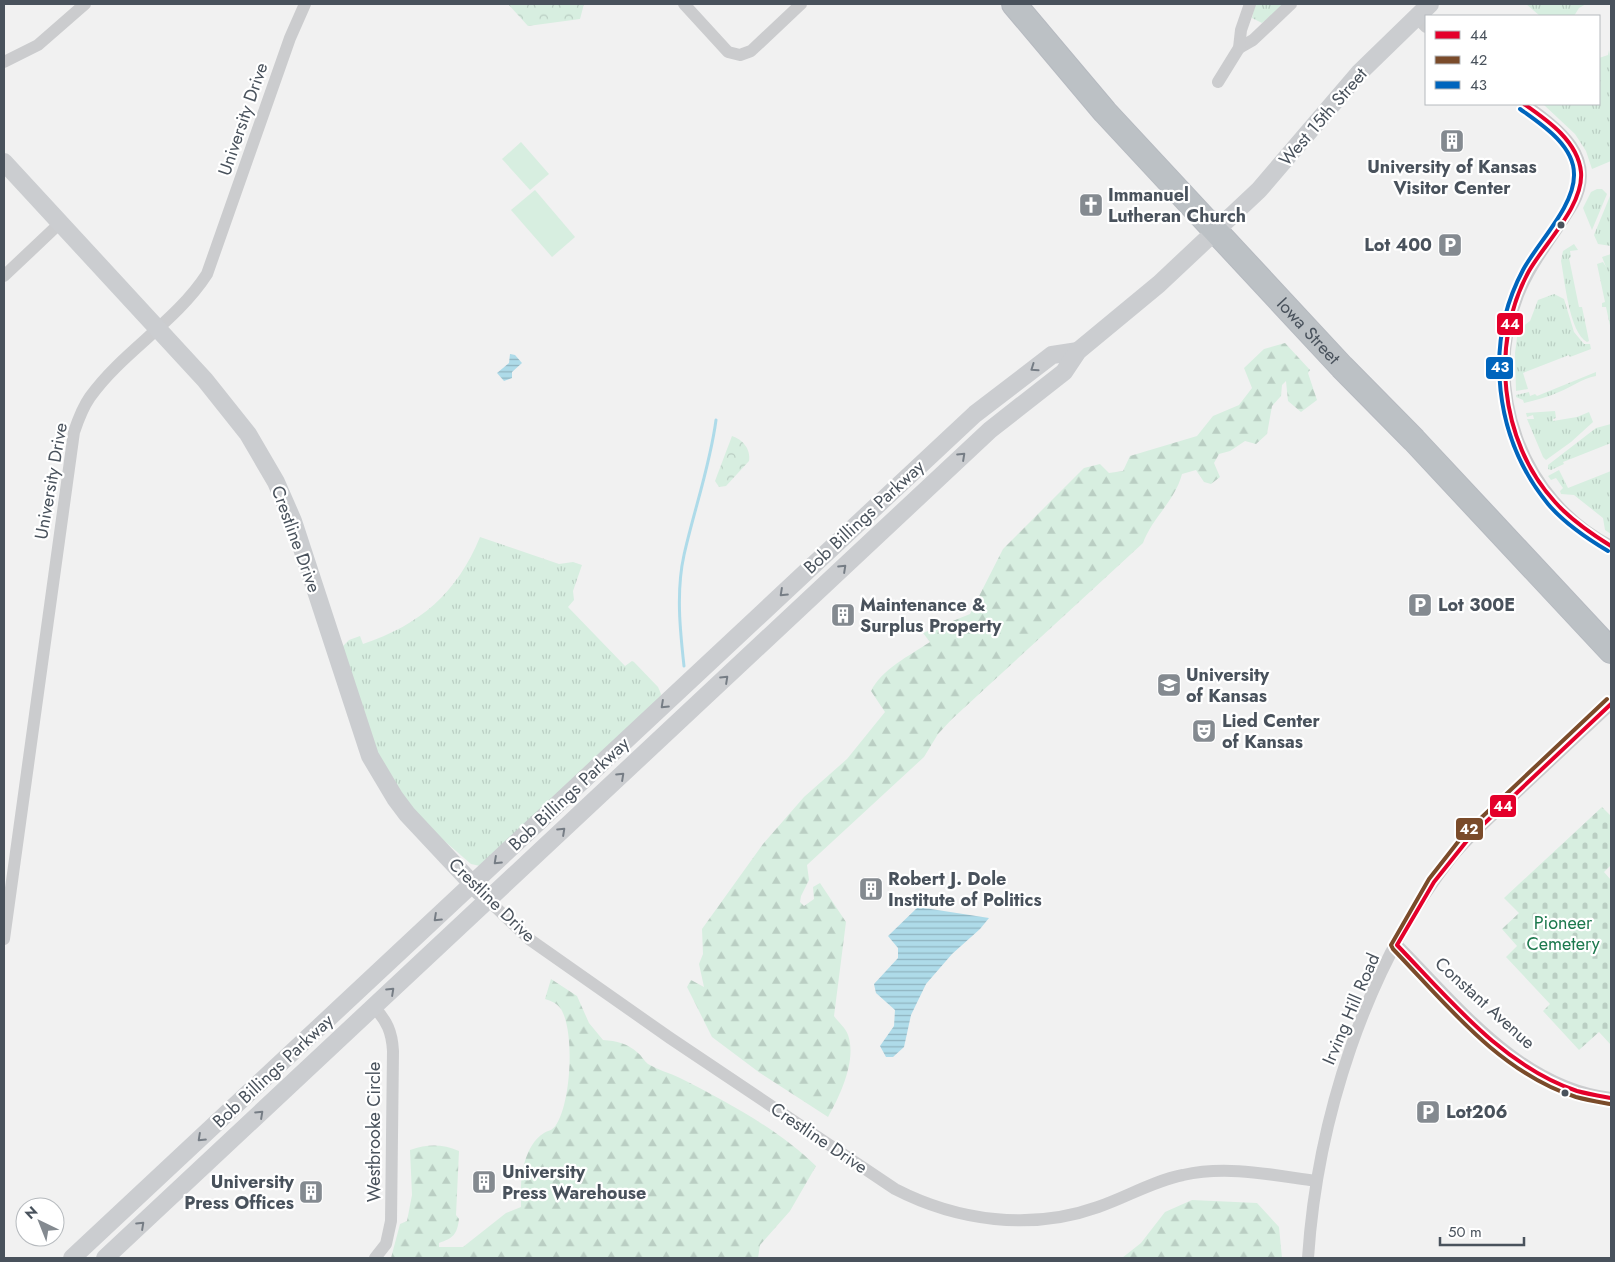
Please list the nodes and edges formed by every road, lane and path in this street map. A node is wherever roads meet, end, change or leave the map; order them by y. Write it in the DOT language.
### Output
graph roads {
  1 [pos="85,4"];
  2 [pos="305,4"];
  3 [pos="684,4"];
  4 [pos="801,4"];
  5 [pos="1014,4"];
  6 [pos="1250,4"];
  7 [pos="1291,4"];
  8 [pos="1430,4"];
  9 [pos="1245,19"];
  10 [pos="1421,22"];
  11 [pos="1268,26"];
  12 [pos="1239,48"];
  13 [pos="4,62"];
  14 [pos="1218,82"];
  15 [pos="1525,105"];
  16 [pos="4,162"];
  17 [pos="60,224"];
  18 [pos="1216,230"];
  19 [pos="4,276"];
  20 [pos="158,329"];
  21 [pos="1078,351"];
  22 [pos="1611,546"];
  23 [pos="1611,651"];
  24 [pos="1607,708"];
  25 [pos="473,884"];
  26 [pos="488,900"];
  27 [pos="4,939"];
  28 [pos="1397,945"];
  29 [pos="374,1007"];
  30 [pos="1611,1098"];
  31 [pos="1316,1182"];
  32 [pos="72,1258"];
  33 [pos="105,1258"];
  34 [pos="375,1258"];
  35 [pos="1308,1258"];
  1 -- 13 [label="street"];
  2 -- 20 [label="street, University Drive"];
  3 -- 4 [label="street"];
  5 -- 18 [label="highway, Iowa Street"];
  6 -- 9 [label="street"];
  7 -- 11 [label="street"];
  8 -- 10 [label="main road, West 15th Street"];
  9 -- 11 [label="street"];
  9 -- 12 [label="street"];
  10 -- 18 [label="main road, West 15th Street"];
  11 -- 12 [label="street"];
  12 -- 14 [label="street"];
  15 -- 22 [label="street"];
  16 -- 17 [label="main road, Crestline Drive"];
  17 -- 19 [label="street"];
  17 -- 20 [label="main road, Crestline Drive"];
  18 -- 21 [label="main road, Bob Billings Parkway"];
  18 -- 23 [label="highway, Iowa Street"];
  20 -- 25 [label="main road, Crestline Drive"];
  20 -- 27 [label="street, University Drive"];
  21 -- 25 [label="main road, Bob Billings Parkway, one-way"];
  26 -- 21 [label="main road, Bob Billings Parkway, one-way"];
  24 -- 28 [label="street, Irving Hill Road"];
  25 -- 26 [label="main road, Crestline Drive"];
  25 -- 32 [label="main road, Bob Billings Parkway, one-way"];
  29 -- 26 [label="main road, Bob Billings Parkway, one-way"];
  26 -- 31 [label="street, Crestline Drive"];
  28 -- 30 [label="street, Constant Avenue"];
  28 -- 31 [label="street, Irving Hill Road"];
  33 -- 29 [label="main road, Bob Billings Parkway, one-way"];
  29 -- 34 [label="street, Westbrooke Circle"];
  31 -- 35 [label="street, Irving Hill Road"];
}
